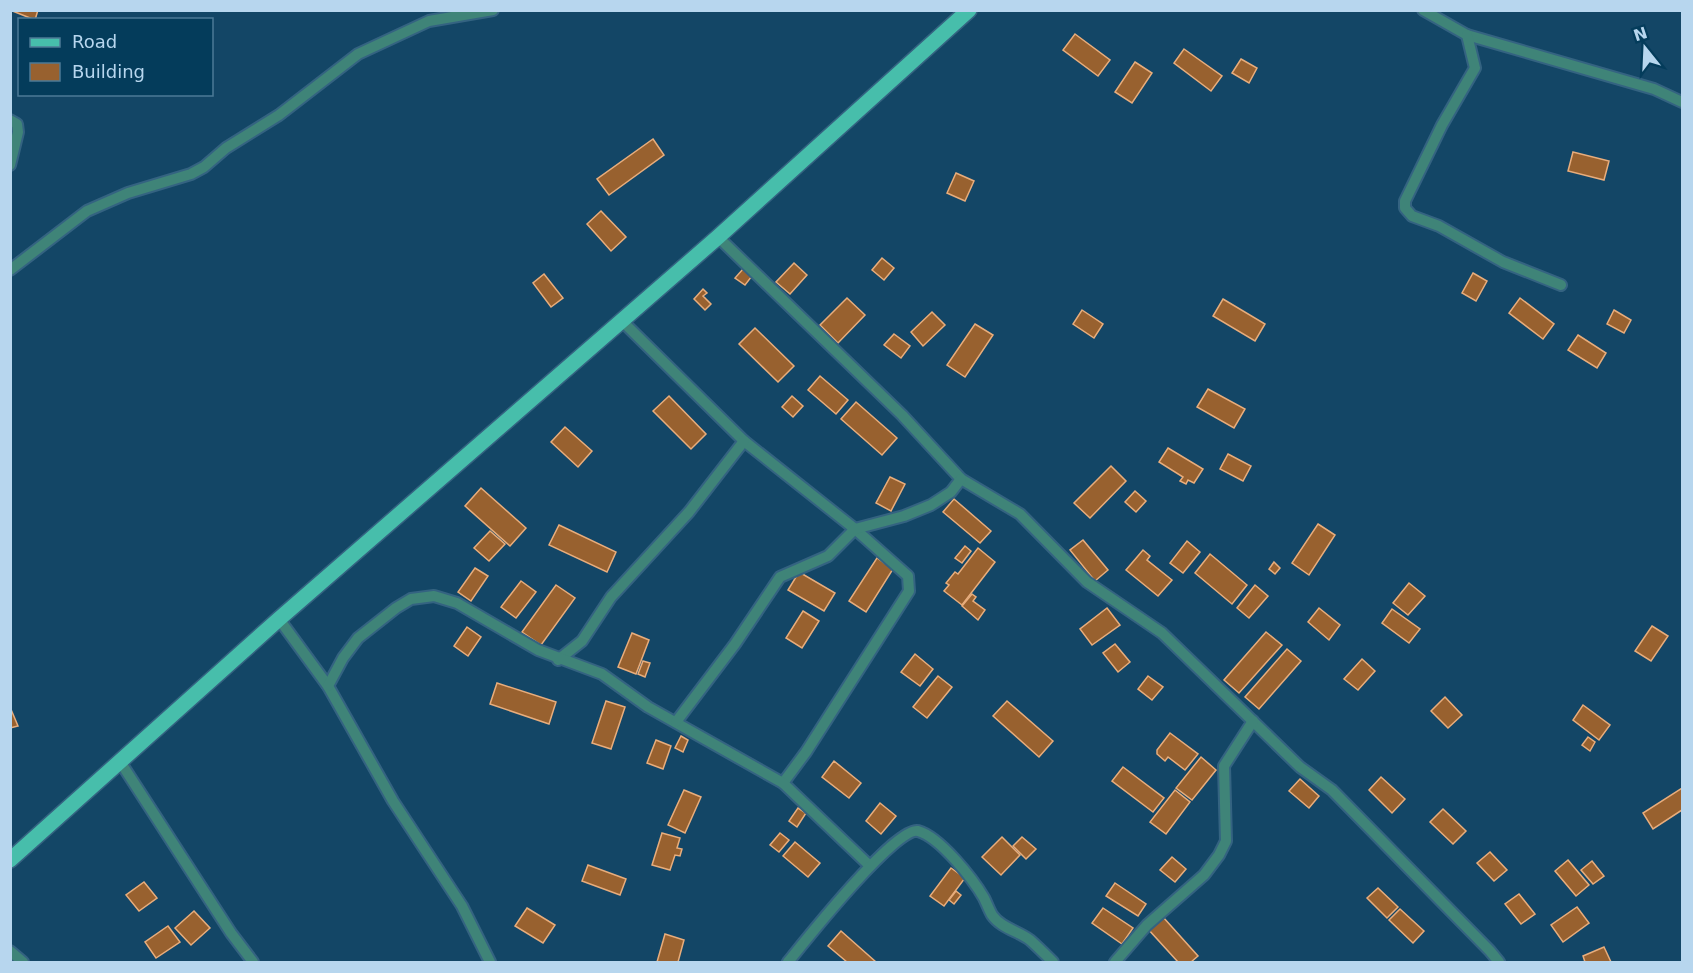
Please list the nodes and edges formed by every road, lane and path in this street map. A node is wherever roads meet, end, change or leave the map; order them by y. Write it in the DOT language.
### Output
graph roads {
  1 [pos="493,10"];
  2 [pos="1423,10"];
  3 [pos="961,13"];
  4 [pos="1467,34"];
  5 [pos="1683,102"];
  6 [pos="10,120"];
  7 [pos="10,165"];
  8 [pos="718,237"];
  9 [pos="10,270"];
  10 [pos="1561,285"];
  11 [pos="623,322"];
  12 [pos="744,441"];
  13 [pos="961,479"];
  14 [pos="855,529"];
  15 [pos="279,619"];
  16 [pos="558,660"];
  17 [pos="328,686"];
  18 [pos="1253,721"];
  19 [pos="676,722"];
  20 [pos="121,763"];
  21 [pos="783,783"];
  22 [pos="10,860"];
  23 [pos="870,866"];
  24 [pos="10,951"];
  25 [pos="23,963"];
  26 [pos="253,963"];
  27 [pos="490,963"];
  28 [pos="788,963"];
  29 [pos="1053,963"];
  30 [pos="1115,963"];
  31 [pos="1499,963"];
  1 -- 9 [label="street"];
  2 -- 4 [label="street"];
  3 -- 8 [label="main road"];
  4 -- 5 [label="street"];
  4 -- 10 [label="street"];
  6 -- 7 [label="street"];
  8 -- 11 [label="main road"];
  8 -- 13 [label="street"];
  11 -- 12 [label="street"];
  11 -- 15 [label="main road"];
  12 -- 14 [label="street"];
  12 -- 16 [label="street"];
  13 -- 14 [label="street"];
  13 -- 18 [label="street"];
  14 -- 19 [label="street"];
  14 -- 21 [label="street"];
  15 -- 17 [label="street"];
  15 -- 20 [label="main road"];
  16 -- 17 [label="street"];
  16 -- 19 [label="street"];
  17 -- 27 [label="street"];
  18 -- 30 [label="street"];
  18 -- 31 [label="street"];
  19 -- 21 [label="street"];
  20 -- 22 [label="main road"];
  20 -- 26 [label="street"];
  21 -- 23 [label="street"];
  23 -- 28 [label="street"];
  23 -- 29 [label="street"];
  24 -- 25 [label="street"];
}
